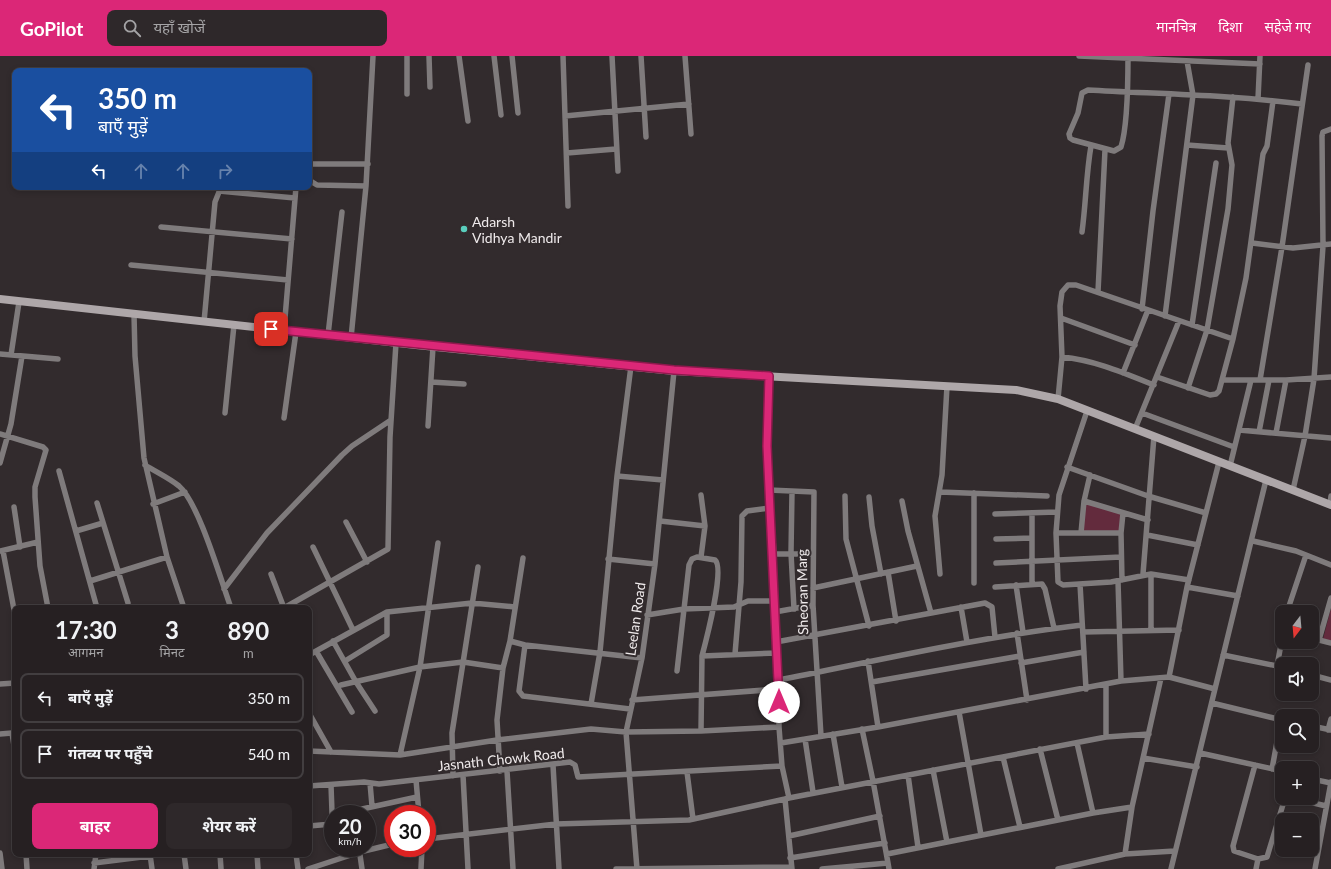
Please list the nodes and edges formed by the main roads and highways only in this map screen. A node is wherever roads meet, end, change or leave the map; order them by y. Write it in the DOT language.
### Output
graph roads {
  1 [pos="0,299"];
  2 [pos="1331,502"];
  1 -- 2 [label="main road"];
}
